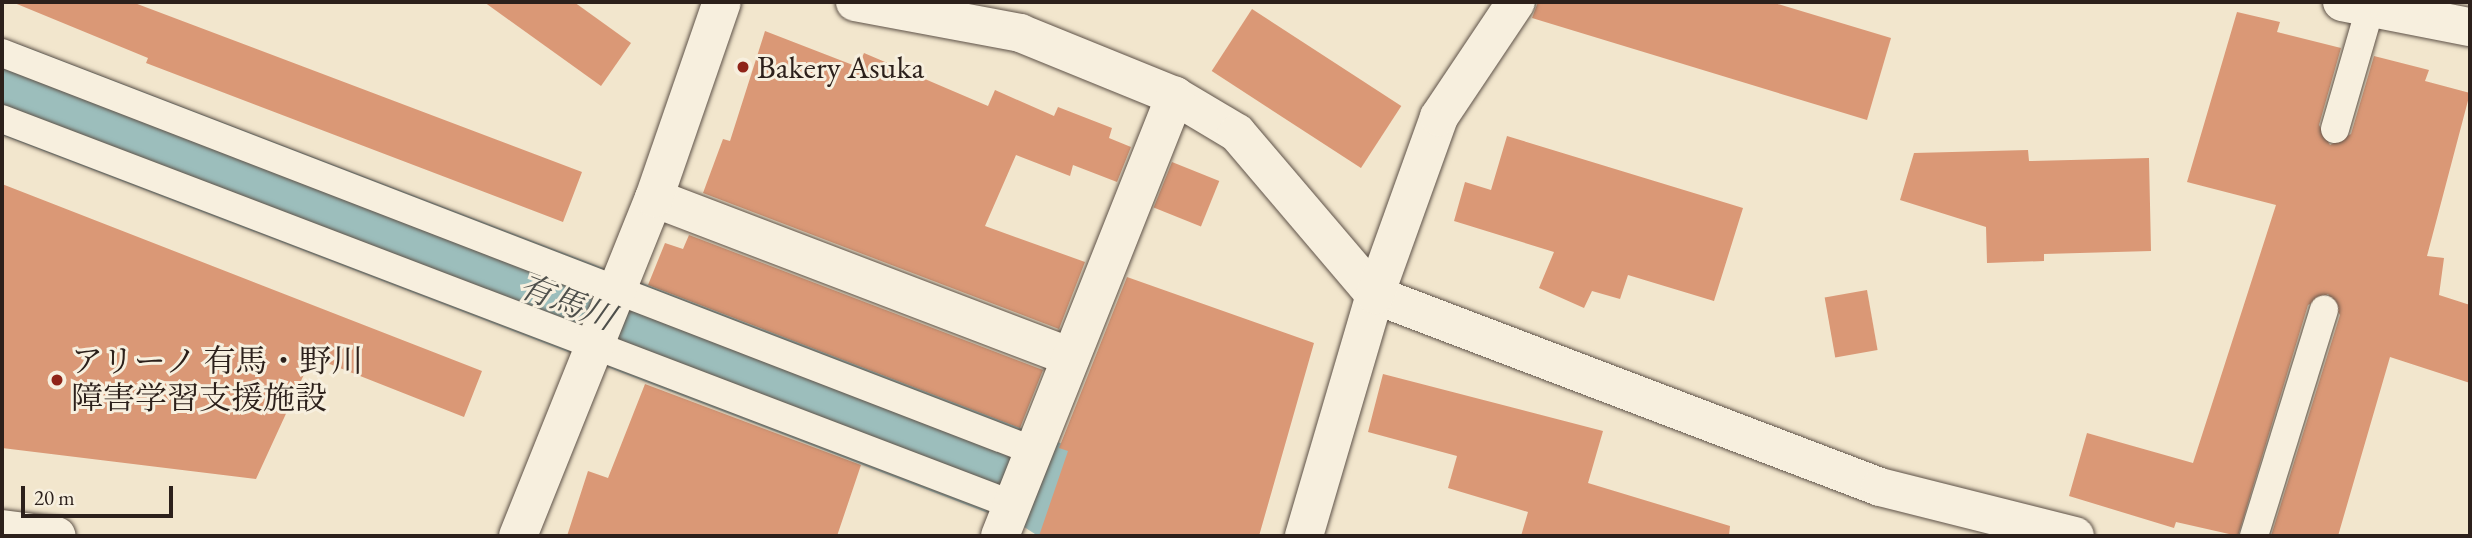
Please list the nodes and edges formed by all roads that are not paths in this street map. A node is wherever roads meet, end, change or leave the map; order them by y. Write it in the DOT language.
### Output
graph roads {
  1 [pos="722,2"];
  2 [pos="855,2"];
  3 [pos="1516,2"];
  4 [pos="2362,3"];
  5 [pos="2470,27"];
  6 [pos="2,52"];
  7 [pos="1175,96"];
  8 [pos="2,119"];
  9 [pos="2335,129"];
  10 [pos="654,198"];
  11 [pos="617,290"];
  12 [pos="1375,295"];
  13 [pos="2324,310"];
  14 [pos="596,343"];
  15 [pos="1071,358"];
  16 [pos="1033,453"];
  17 [pos="1009,514"];
  18 [pos="2,529"];
  19 [pos="57,536"];
  20 [pos="518,536"];
  21 [pos="1304,536"];
  22 [pos="2075,536"];
  23 [pos="2254,536"];
  1 -- 10 [label="street"];
  2 -- 7 [label="street"];
  3 -- 12 [label="street"];
  4 -- 5 [label="street"];
  4 -- 9 [label="lane"];
  6 -- 11 [label="lane"];
  7 -- 12 [label="street"];
  7 -- 15 [label="street"];
  8 -- 14 [label="lane"];
  10 -- 11 [label="street"];
  10 -- 15 [label="street"];
  11 -- 14 [label="street"];
  11 -- 16 [label="lane"];
  12 -- 21 [label="street"];
  12 -- 22 [label="street"];
  13 -- 23 [label="lane"];
  14 -- 17 [label="lane"];
  14 -- 20 [label="street"];
  15 -- 16 [label="street"];
  16 -- 17 [label="street"];
  18 -- 19 [label="street"];
}
